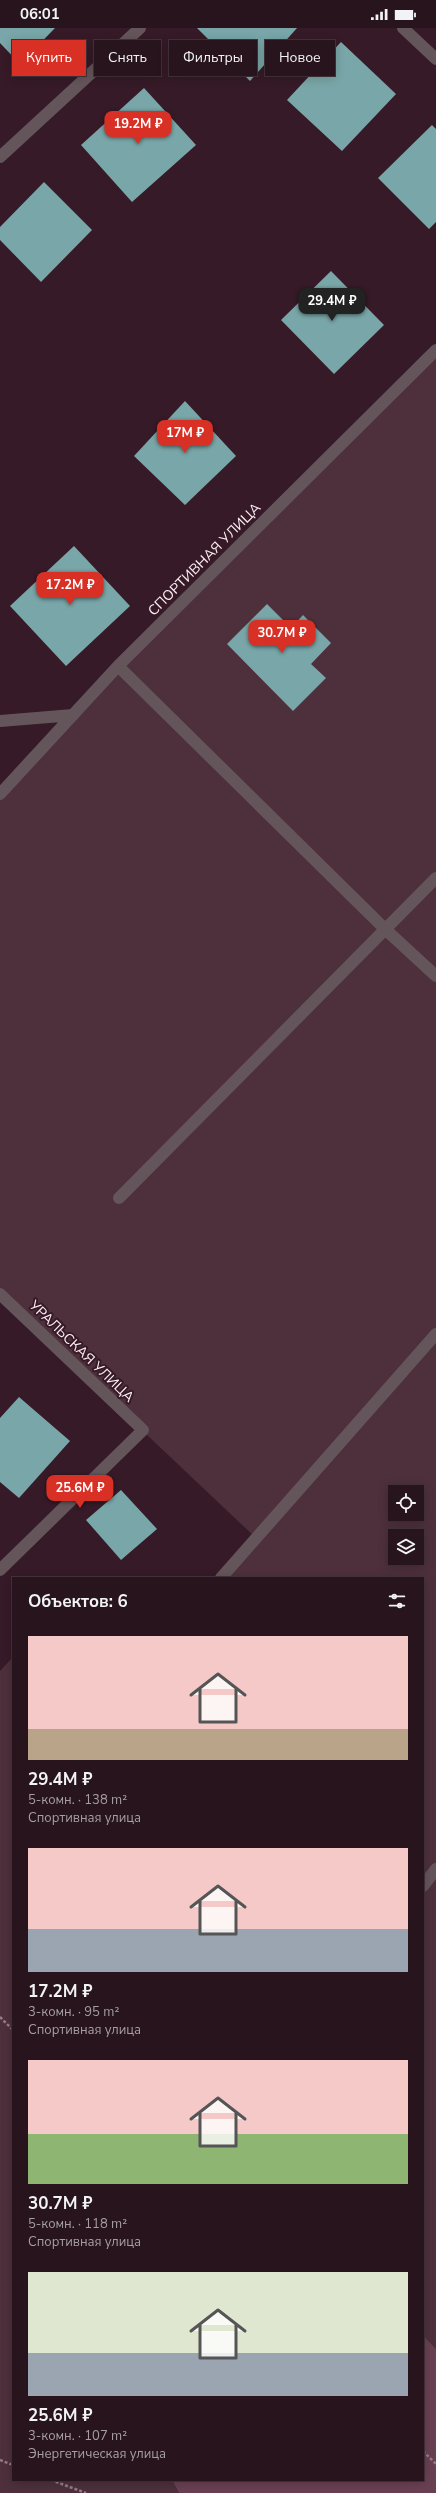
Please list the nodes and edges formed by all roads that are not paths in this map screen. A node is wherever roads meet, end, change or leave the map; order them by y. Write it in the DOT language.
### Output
graph roads {
  1 [pos="140,28"];
  2 [pos="403,28"];
  3 [pos="436,59"];
  4 [pos="0,158"];
  5 [pos="436,350"];
  6 [pos="118,666"];
  7 [pos="73,715"];
  8 [pos="0,721"];
  9 [pos="0,794"];
  10 [pos="436,878"];
  11 [pos="385,929"];
  12 [pos="436,976"];
  13 [pos="119,1198"];
  14 [pos="0,1294"];
  15 [pos="436,1334"];
  16 [pos="0,1570"];
  17 [pos="222,1577"];
  18 [pos="436,1868"];
  19 [pos="424,1885"];
  1 -- 4 [label="street"];
  2 -- 3 [label="street"];
  5 -- 6 [label="street, СПОРТИВНАЯ УЛИЦА"];
  6 -- 7 [label="street, СПОРТИВНАЯ УЛИЦА"];
  6 -- 11 [label="street"];
  7 -- 8 [label="street"];
  7 -- 9 [label="street, СПОРТИВНАЯ УЛИЦА"];
  10 -- 11 [label="street"];
  11 -- 12 [label="street"];
  11 -- 13 [label="street"];
  14 -- 16 [label="street, УРАЛЬСКАЯ УЛИЦА"];
  15 -- 17 [label="street"];
  18 -- 19 [label="street"];
}
